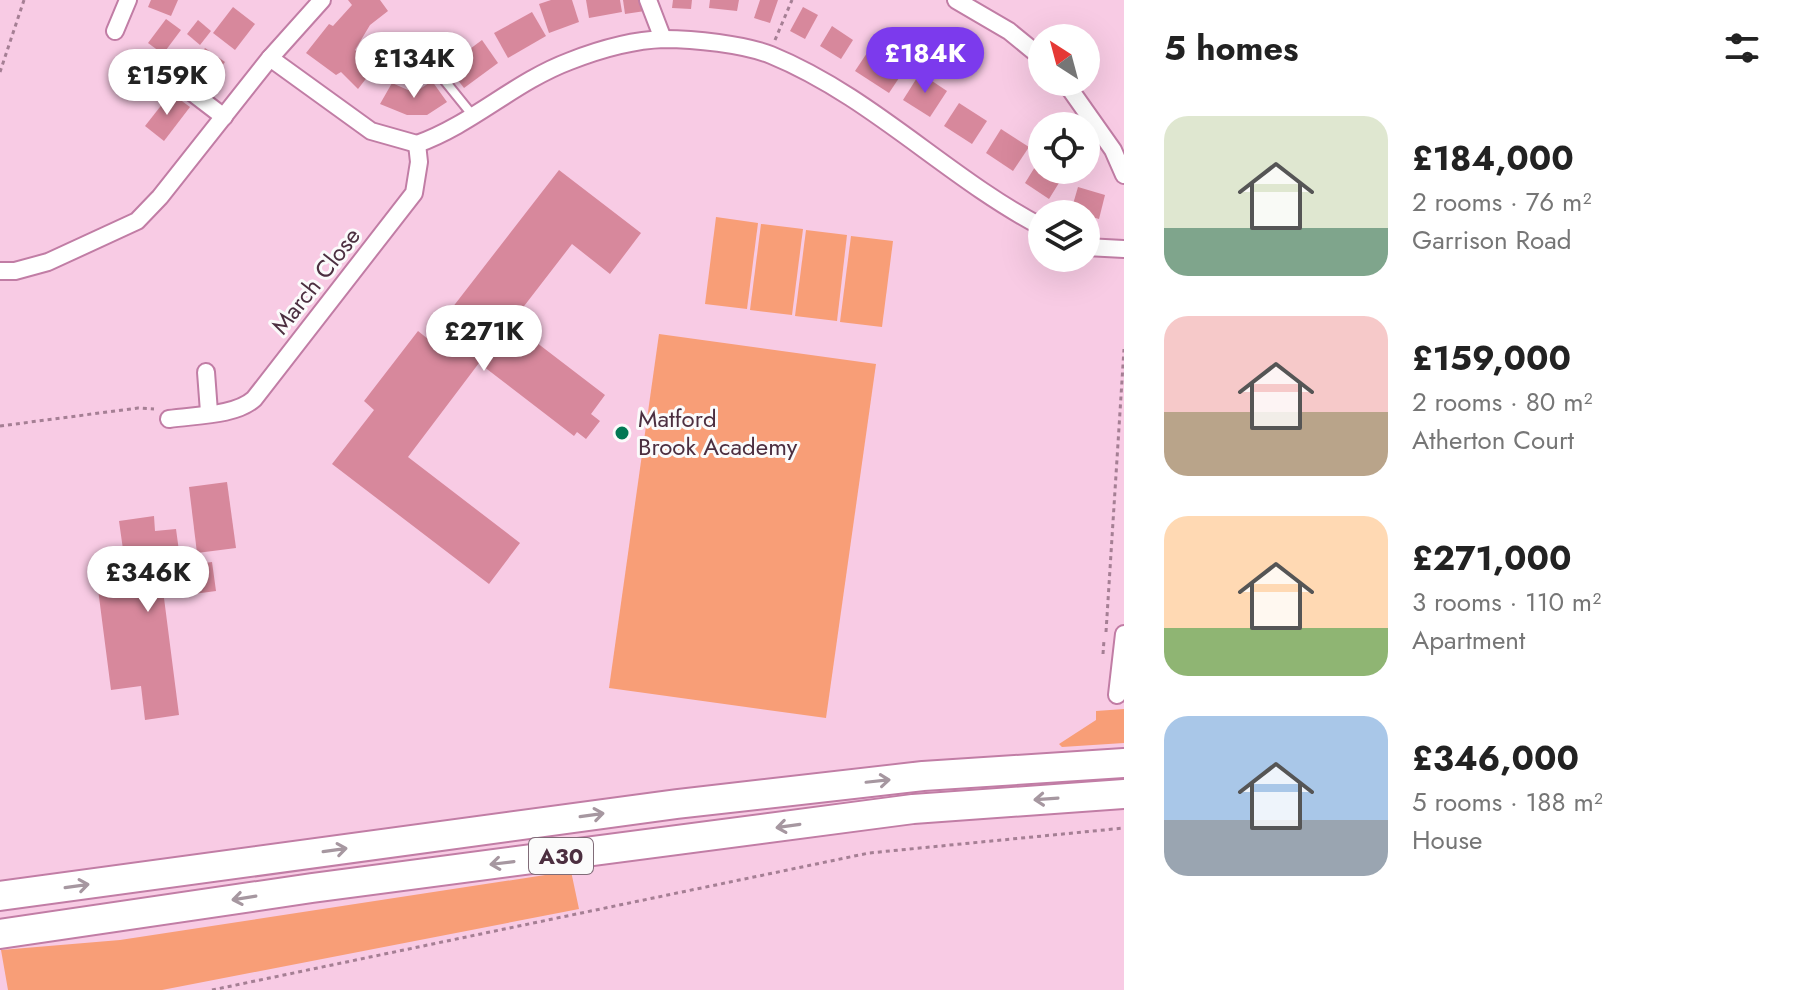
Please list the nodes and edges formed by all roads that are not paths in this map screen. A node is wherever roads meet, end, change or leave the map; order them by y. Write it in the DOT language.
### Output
graph roads {
  1 [pos="128,0"];
  2 [pos="322,0"];
  3 [pos="648,0"];
  4 [pos="956,0"];
  5 [pos="115,31"];
  6 [pos="663,39"];
  7 [pos="1028,47"];
  8 [pos="270,58"];
  9 [pos="420,62"];
  10 [pos="190,91"];
  11 [pos="1075,96"];
  12 [pos="224,117"];
  13 [pos="474,117"];
  14 [pos="417,144"];
  15 [pos="1124,175"];
  16 [pos="1028,219"];
  17 [pos="1100,248"];
  18 [pos="1124,249"];
  19 [pos="0,271"];
  20 [pos="206,372"];
  21 [pos="209,412"];
  22 [pos="169,419"];
  23 [pos="1124,634"];
  24 [pos="1117,695"];
  25 [pos="1124,763"];
  26 [pos="1124,794"];
  27 [pos="0,896"];
  28 [pos="0,934"];
  1 -- 5 [label="street"];
  2 -- 8 [label="street"];
  3 -- 6 [label="street"];
  4 -- 7 [label="street"];
  6 -- 13 [label="street"];
  6 -- 16 [label="street"];
  8 -- 12 [label="street"];
  8 -- 14 [label="street"];
  9 -- 13 [label="lane"];
  10 -- 12 [label="street"];
  11 -- 15 [label="street"];
  12 -- 19 [label="street"];
  13 -- 14 [label="street"];
  14 -- 21 [label="street, March Close"];
  17 -- 18 [label="street"];
  20 -- 21 [label="street"];
  21 -- 22 [label="street, March Close"];
  23 -- 24 [label="street"];
  27 -- 25 [label="highway, A30, one-way"];
  26 -- 28 [label="highway, A30, one-way"];
}
